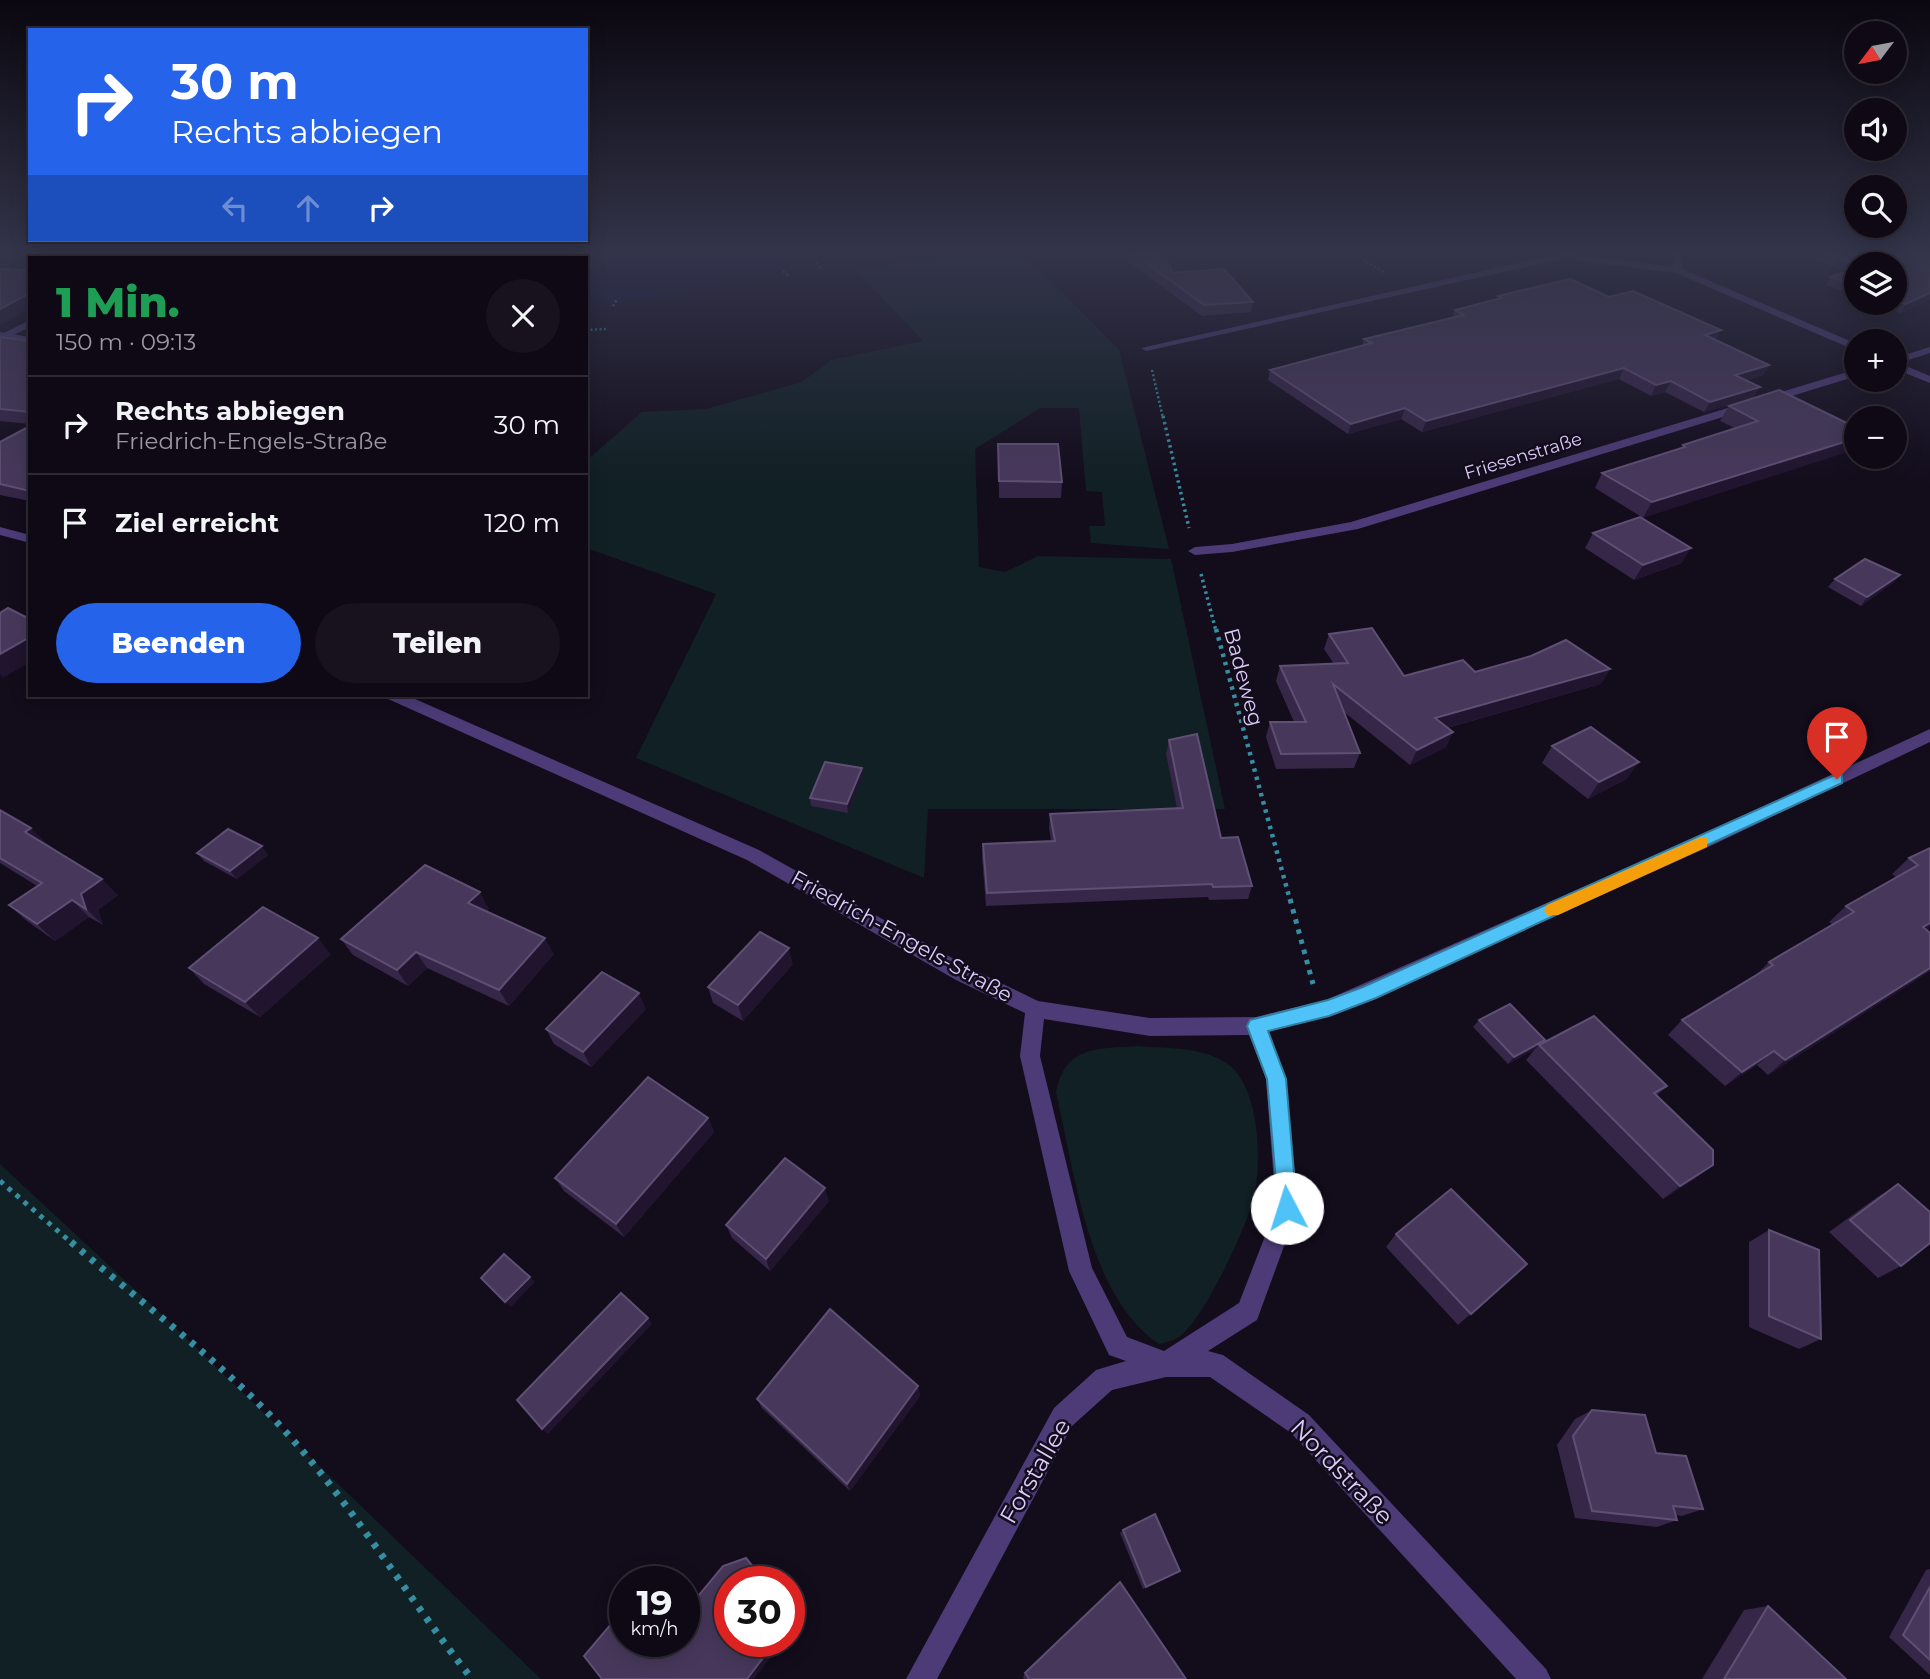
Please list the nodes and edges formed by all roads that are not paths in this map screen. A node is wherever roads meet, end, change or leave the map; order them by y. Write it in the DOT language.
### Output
graph roads {
  1 [pos="1235,328"];
  2 [pos="1812,328"];
  3 [pos="3,335"];
  4 [pos="28,340"];
  5 [pos="1844,342"];
  6 [pos="1146,348"];
  7 [pos="1930,350"];
  8 [pos="1907,359"];
  9 [pos="1907,369"];
  10 [pos="1844,376"];
  11 [pos="1930,380"];
  12 [pos="0,531"];
  13 [pos="28,538"];
  14 [pos="1195,551"];
  15 [pos="398,697"];
  16 [pos="1930,735"];
  17 [pos="1035,1009"];
  18 [pos="1256,1026"];
  19 [pos="1166,1364"];
  20 [pos="921,1679"];
  21 [pos="1536,1679"];
  1 -- 6 [label="street"];
  2 -- 5 [label="street"];
  3 -- 4 [label="street"];
  7 -- 8 [label="street"];
  9 -- 11 [label="street"];
  10 -- 14 [label="street, Friesenstraße"];
  12 -- 13 [label="street"];
  15 -- 17 [label="street, Friedrich-Engels-Straße"];
  16 -- 18 [label="street, Friedrich-Engels-Straße"];
  17 -- 18 [label="street, Friedrich-Engels-Straße"];
  17 -- 19 [label="street, Nordstraße"];
  18 -- 19 [label="street, Forstallee"];
  19 -- 20 [label="street, Forstallee"];
  19 -- 21 [label="street, Nordstraße"];
}
